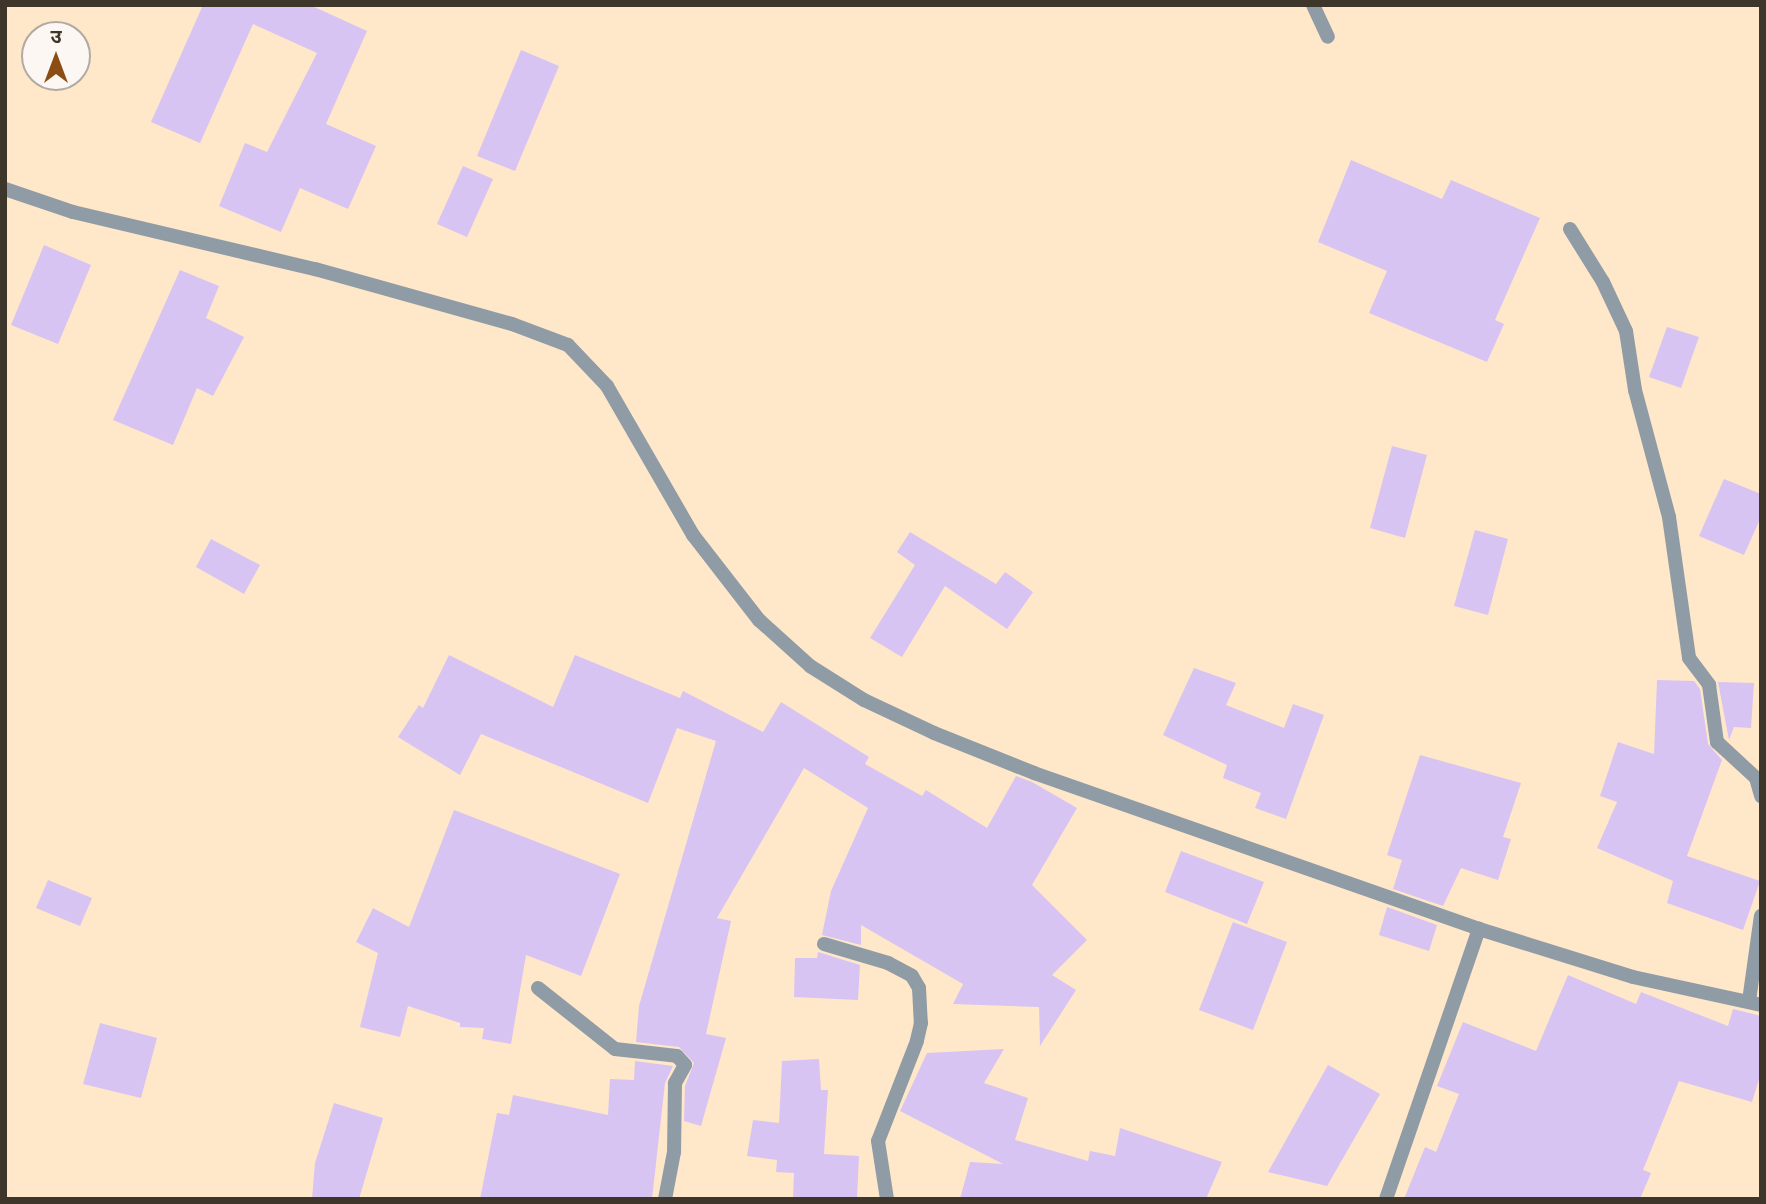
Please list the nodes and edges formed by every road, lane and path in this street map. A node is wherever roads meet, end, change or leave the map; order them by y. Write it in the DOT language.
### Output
graph roads {
  1 [pos="1313,5"];
  2 [pos="1328,37"];
  3 [pos="5,190"];
  4 [pos="1570,229"];
  5 [pos="1761,796"];
  6 [pos="1761,916"];
  7 [pos="1479,929"];
  8 [pos="824,944"];
  9 [pos="538,988"];
  10 [pos="1755,1003"];
  11 [pos="664,1199"];
  12 [pos="887,1199"];
  13 [pos="1386,1199"];
  1 -- 2 [label="street"];
  3 -- 7 [label="street"];
  4 -- 5 [label="street"];
  6 -- 10 [label="street"];
  7 -- 10 [label="street"];
  7 -- 13 [label="street"];
  8 -- 12 [label="street"];
  9 -- 11 [label="street"];
}
